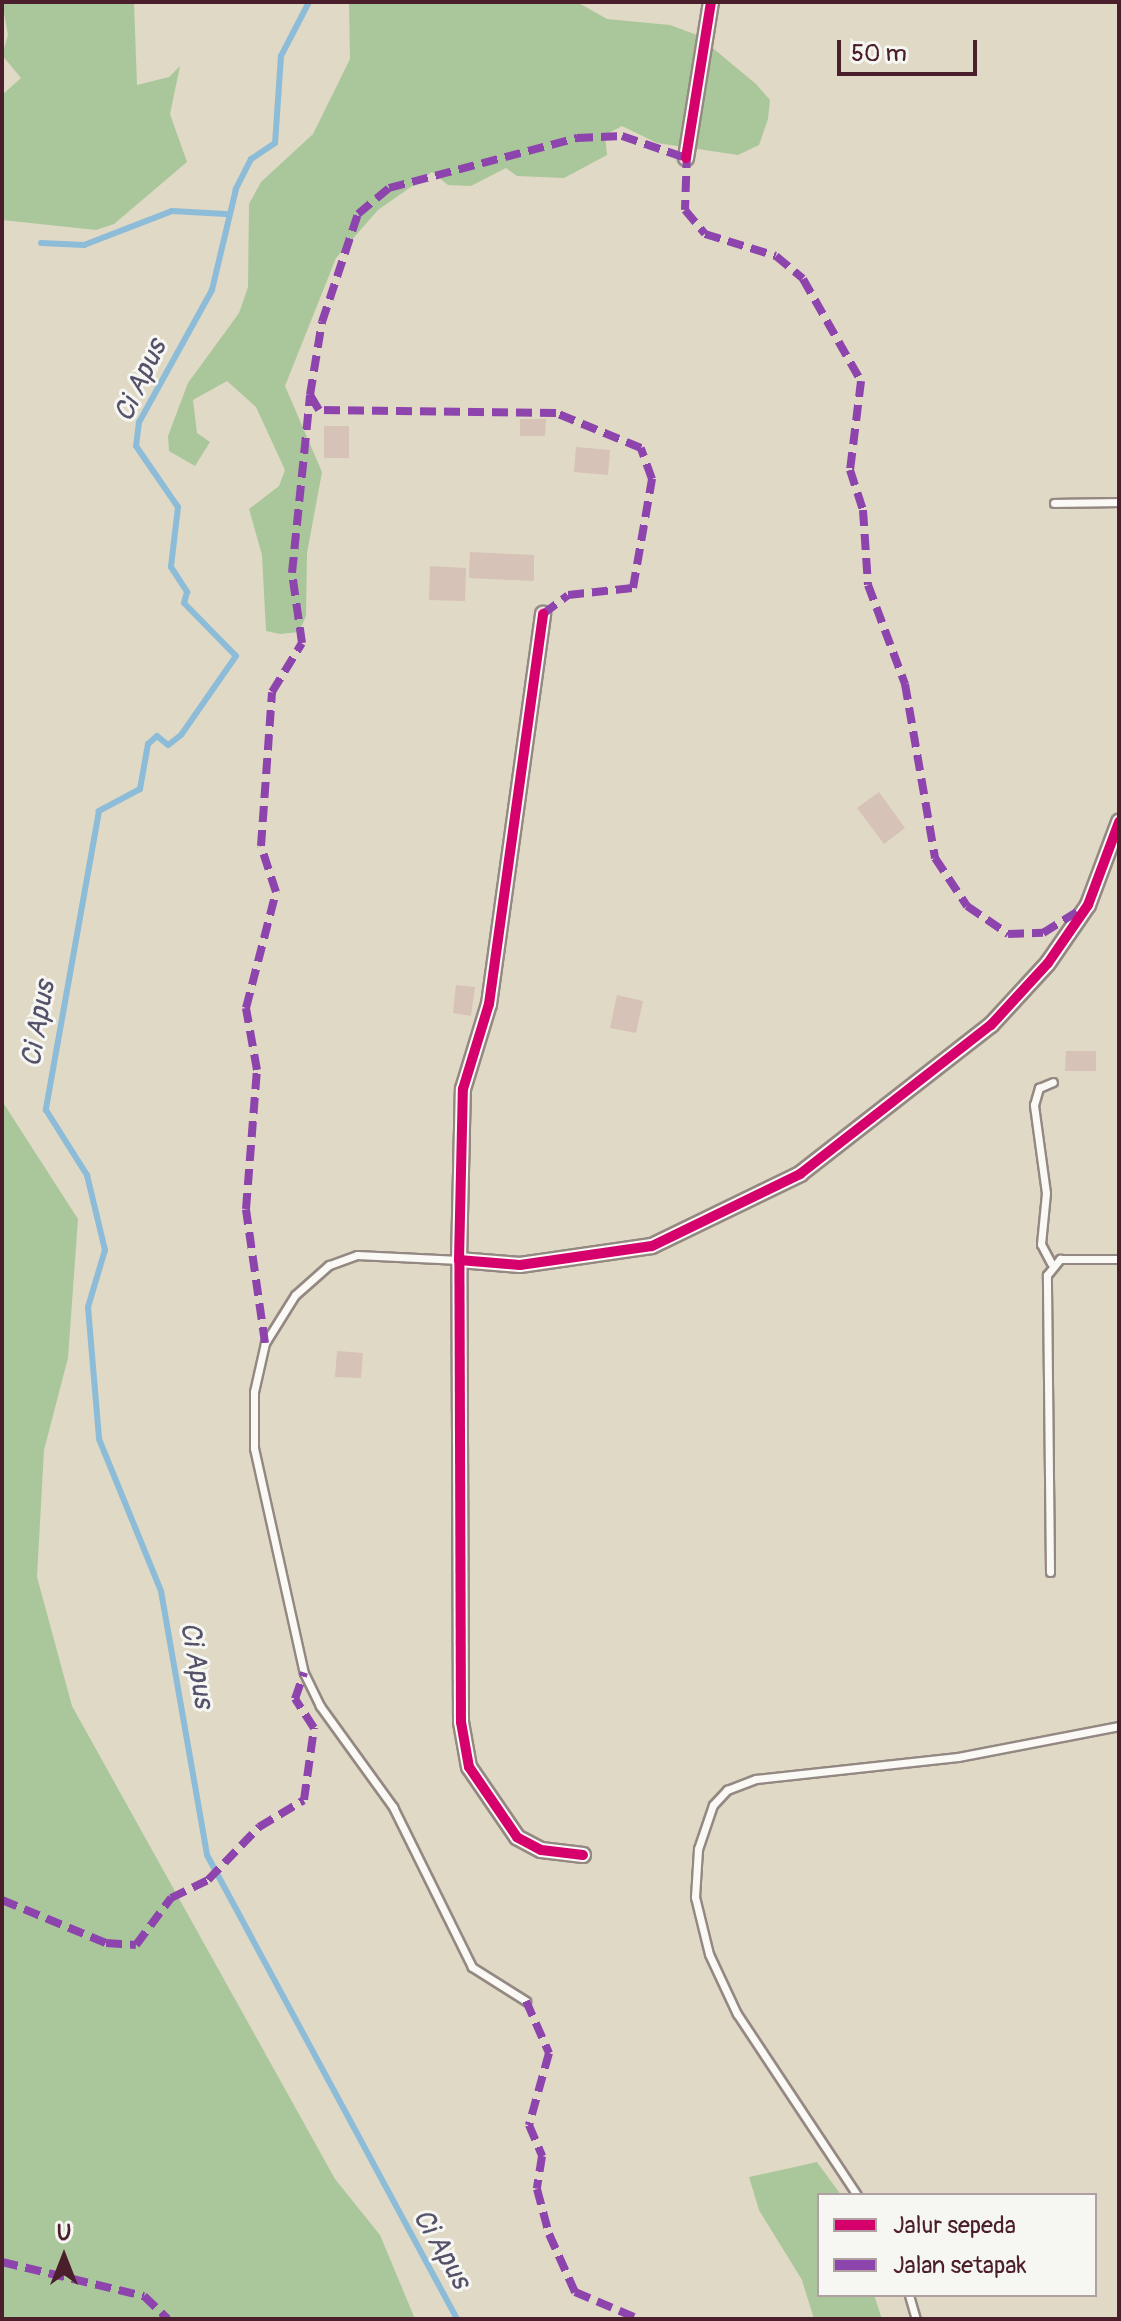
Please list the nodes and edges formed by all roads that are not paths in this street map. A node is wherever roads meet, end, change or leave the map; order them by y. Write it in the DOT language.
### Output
graph roads {
  1 [pos="711,2"];
  2 [pos="686,158"];
  3 [pos="1119,502"];
  4 [pos="1054,503"];
  5 [pos="543,614"];
  6 [pos="1119,822"];
  7 [pos="1053,1082"];
  8 [pos="1119,1259"];
  9 [pos="459,1260"];
  10 [pos="1051,1263"];
  11 [pos="1050,1572"];
  12 [pos="1119,1726"];
  13 [pos="583,1855"];
  14 [pos="526,2001"];
  15 [pos="856,2193"];
  16 [pos="910,2297"];
  17 [pos="916,2319"];
  1 -- 2 [label="street"];
  3 -- 4 [label="lane"];
  5 -- 9 [label="street"];
  6 -- 9 [label="street"];
  7 -- 10 [label="lane"];
  8 -- 10 [label="lane"];
  9 -- 13 [label="street"];
  9 -- 14 [label="lane"];
  10 -- 11 [label="lane"];
  12 -- 15 [label="lane"];
  16 -- 17 [label="lane"];
}
